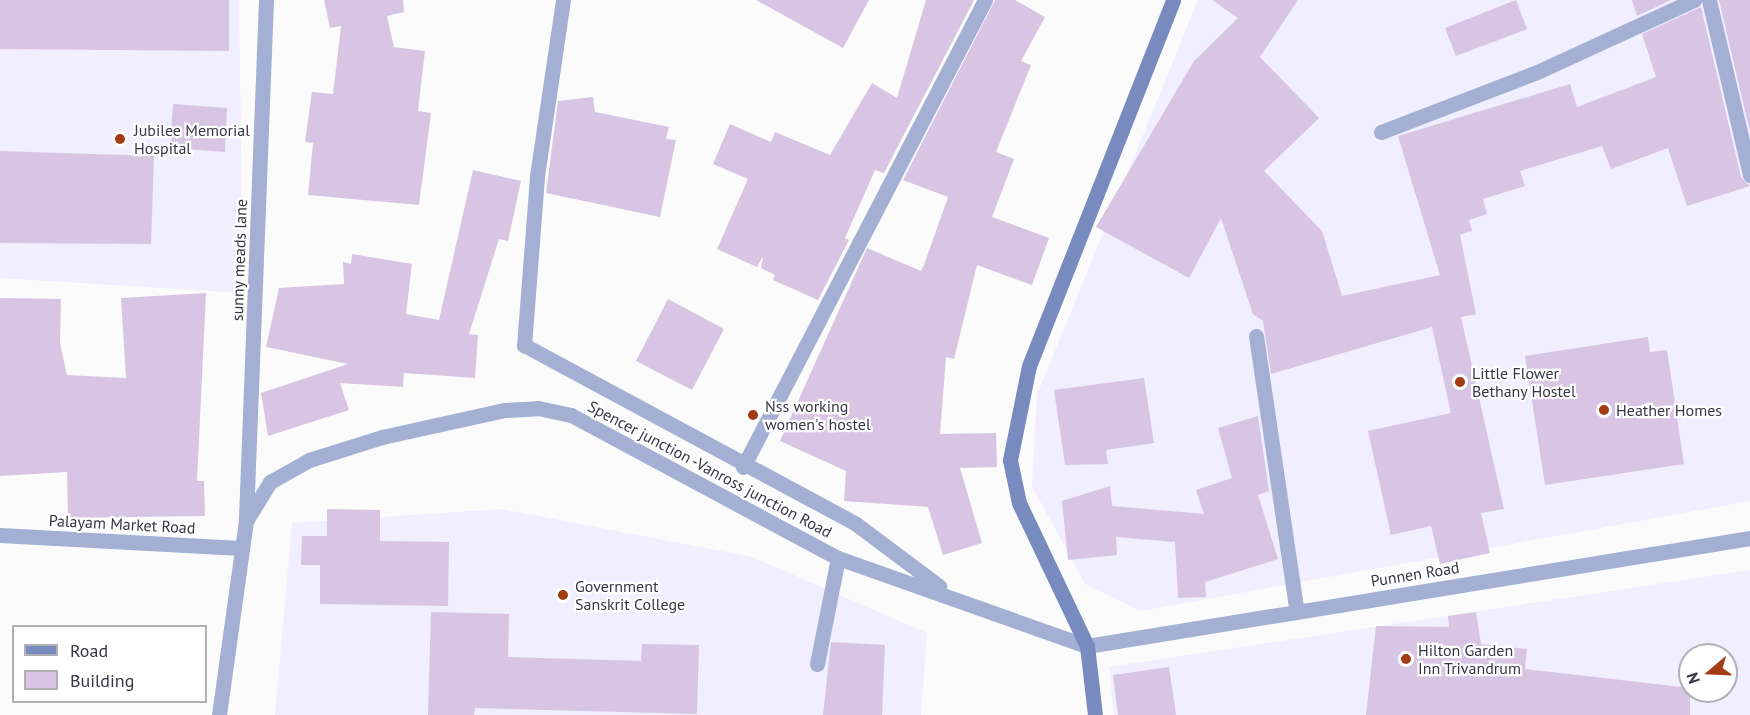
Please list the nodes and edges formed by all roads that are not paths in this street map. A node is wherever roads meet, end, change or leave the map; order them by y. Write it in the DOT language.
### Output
graph roads {
  1 [pos="266,0"];
  2 [pos="564,0"];
  3 [pos="985,0"];
  4 [pos="1173,0"];
  5 [pos="1694,0"];
  6 [pos="1709,0"];
  7 [pos="1381,132"];
  8 [pos="1750,175"];
  9 [pos="1256,336"];
  10 [pos="743,467"];
  11 [pos="246,521"];
  12 [pos="0,535"];
  13 [pos="1750,538"];
  14 [pos="241,548"];
  15 [pos="838,558"];
  16 [pos="950,594"];
  17 [pos="1297,612"];
  18 [pos="1087,646"];
  19 [pos="817,664"];
  20 [pos="219,715"];
  21 [pos="1095,715"];
  1 -- 11 [label="street, sunny meads lane"];
  2 -- 10 [label="street"];
  3 -- 10 [label="street"];
  4 -- 18 [label="street"];
  5 -- 7 [label="street"];
  6 -- 8 [label="street"];
  9 -- 17 [label="street"];
  10 -- 16 [label="street"];
  11 -- 14 [label="street, Spencer junction -Vanross junction Road"];
  11 -- 15 [label="street, Spencer junction -Vanross junction Road"];
  12 -- 14 [label="street, Palayam Market Road"];
  13 -- 17 [label="street, Punnen Road"];
  14 -- 20 [label="street, Spencer junction -Vanross junction Road"];
  15 -- 16 [label="street, Spencer junction -Vanross junction Road"];
  15 -- 19 [label="street"];
  16 -- 18 [label="street, Spencer junction -Vanross junction Road"];
  17 -- 18 [label="street, Punnen Road"];
  18 -- 21 [label="street"];
}
